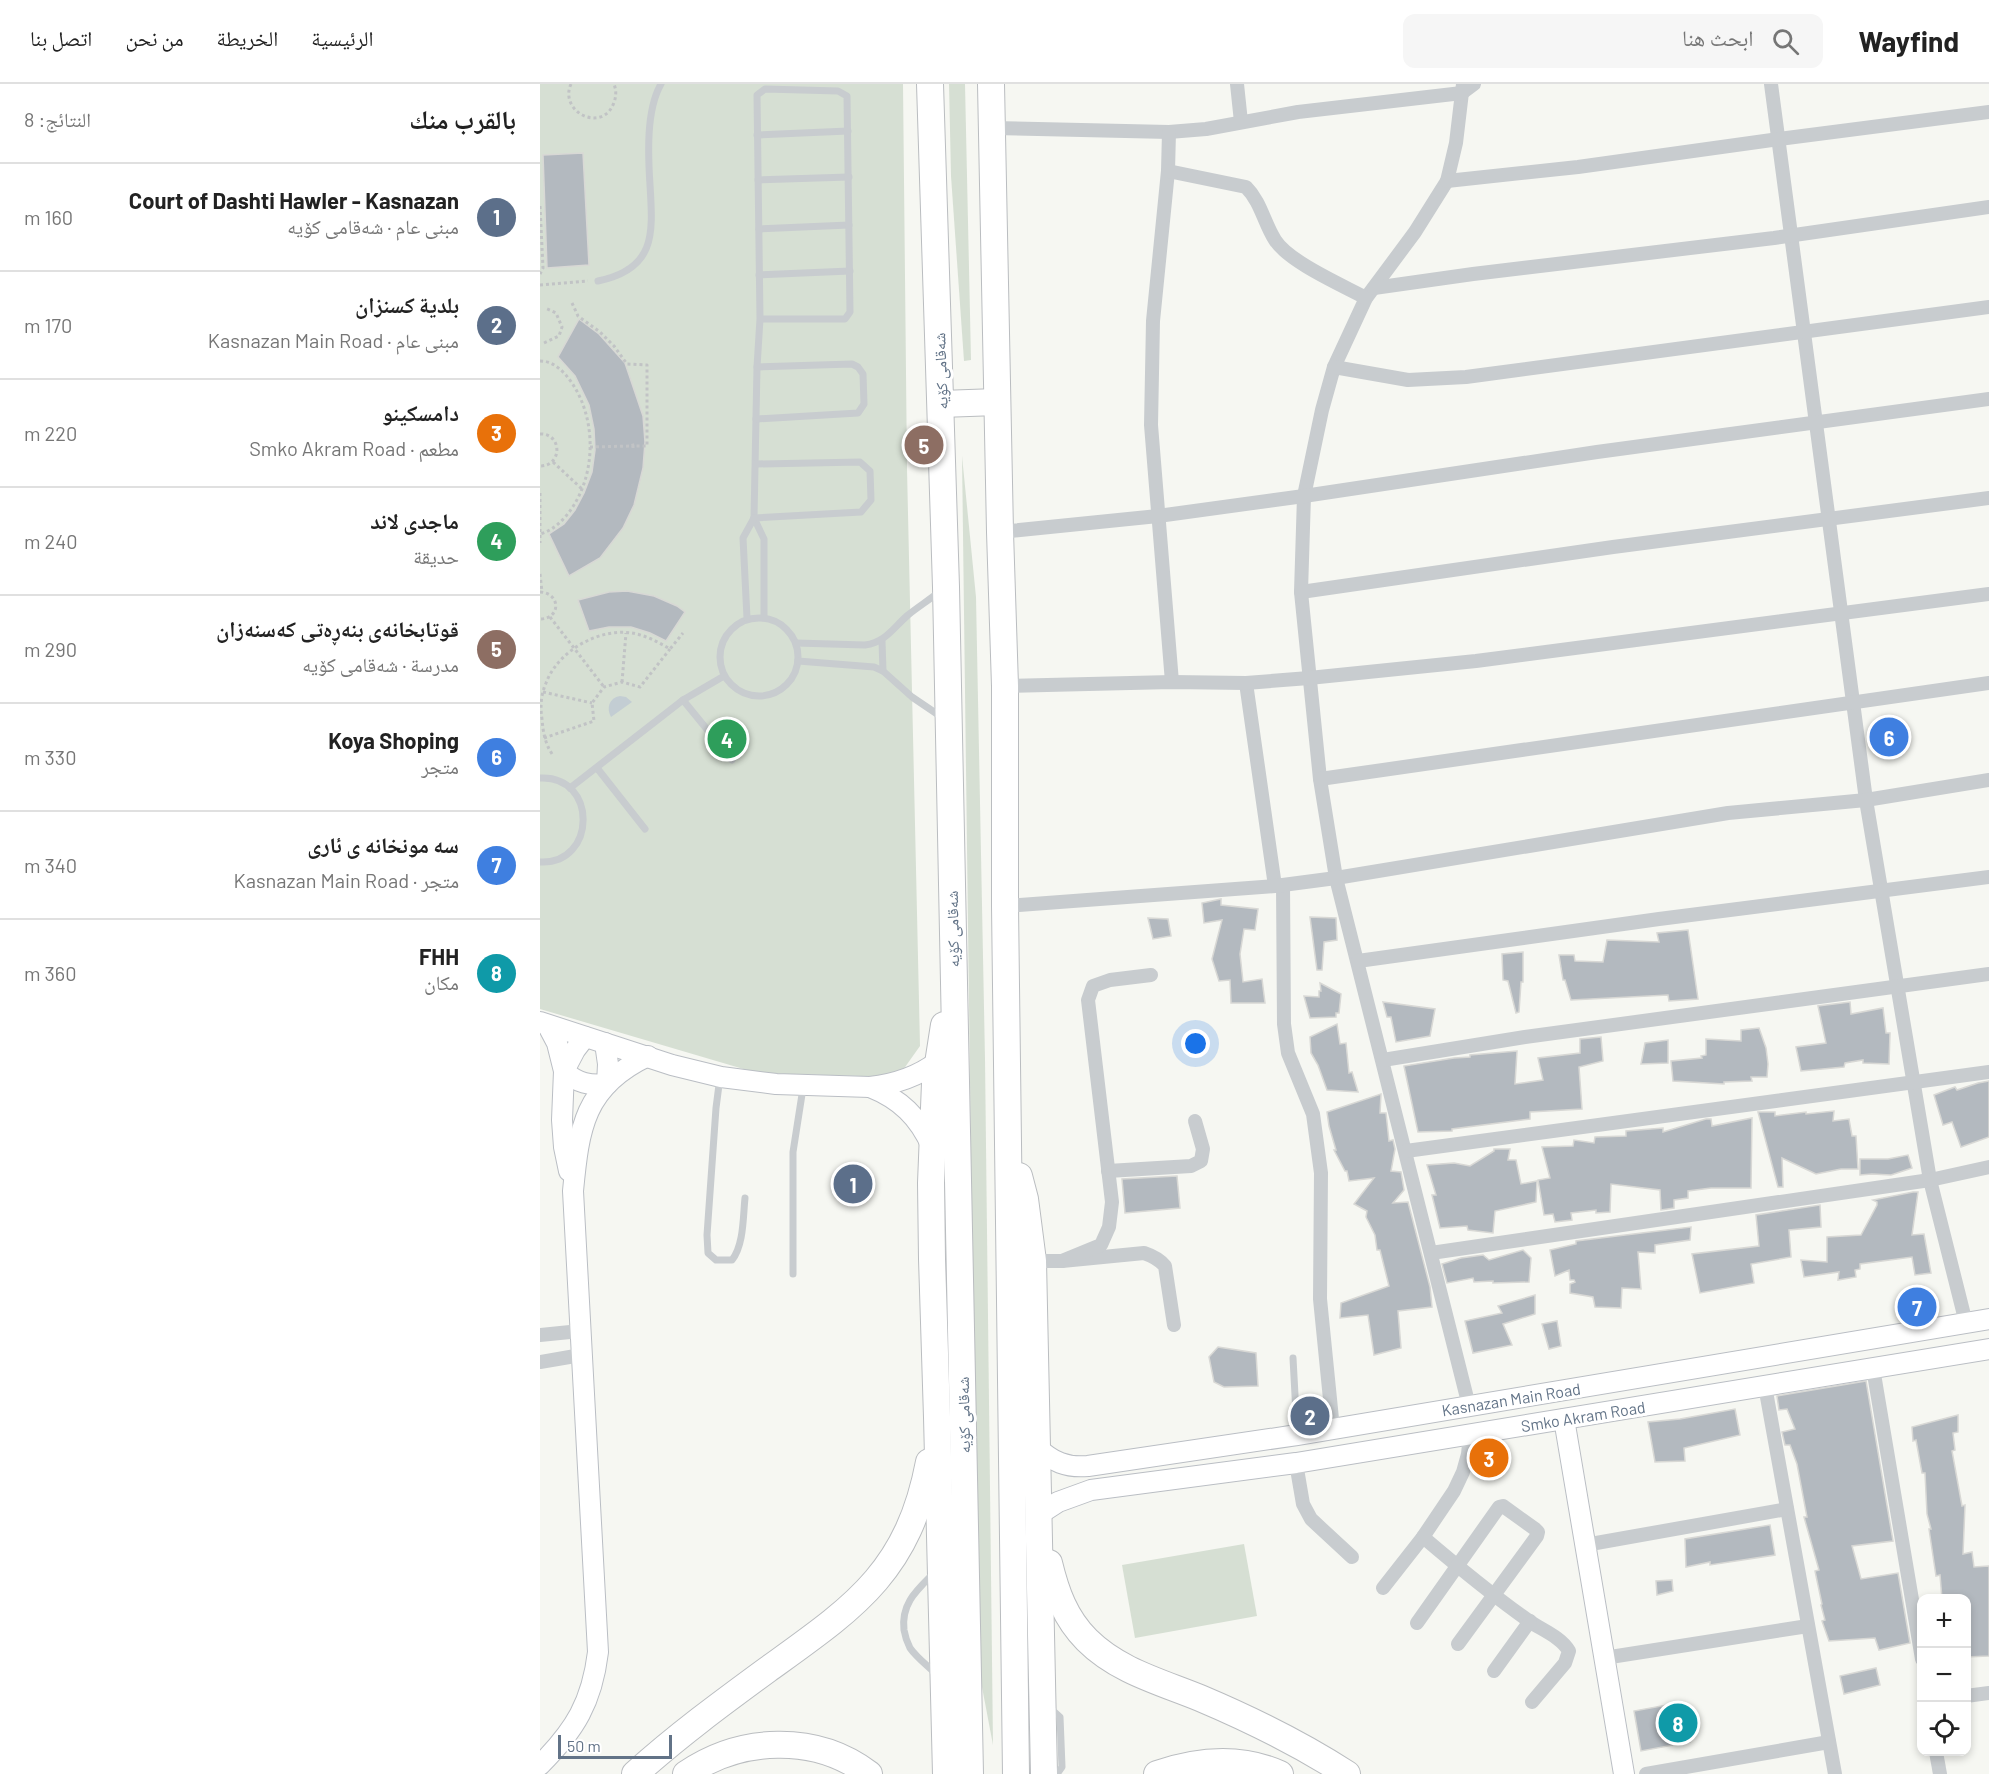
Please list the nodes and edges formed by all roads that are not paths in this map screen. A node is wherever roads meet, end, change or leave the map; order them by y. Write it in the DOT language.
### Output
graph roads {
  1 [pos="661,84"];
  2 [pos="930,84"];
  3 [pos="991,84"];
  4 [pos="1238,84"];
  5 [pos="1474,84"];
  6 [pos="1771,84"];
  7 [pos="1462,88"];
  8 [pos="1989,112"];
  9 [pos="1241,122"];
  10 [pos="992,128"];
  11 [pos="848,131"];
  12 [pos="1169,132"];
  13 [pos="757,135"];
  14 [pos="1779,139"];
  15 [pos="1168,171"];
  16 [pos="849,177"];
  17 [pos="758,180"];
  18 [pos="1447,181"];
  19 [pos="1989,207"];
  20 [pos="849,225"];
  21 [pos="759,229"];
  22 [pos="1791,235"];
  23 [pos="850,271"];
  24 [pos="759,275"];
  25 [pos="598,280"];
  26 [pos="1370,293"];
  27 [pos="1989,307"];
  28 [pos="760,319"];
  29 [pos="1804,331"];
  30 [pos="757,367"];
  31 [pos="1334,367"];
  32 [pos="1989,399"];
  33 [pos="997,402"];
  34 [pos="941,404"];
  35 [pos="756,419"];
  36 [pos="1816,422"];
  37 [pos="756,464"];
  38 [pos="1304,496"];
  39 [pos="1989,498"];
  40 [pos="1158,516"];
  41 [pos="754,518"];
  42 [pos="1829,520"];
  43 [pos="1000,532"];
  44 [pos="946,587"];
  45 [pos="1301,592"];
  46 [pos="1989,594"];
  47 [pos="1841,613"];
  48 [pos="747,618"];
  49 [pos="764,618"];
  50 [pos="882,640"];
  51 [pos="796,643"];
  52 [pos="798,661"];
  53 [pos="883,671"];
  54 [pos="724,675"];
  55 [pos="1309,678"];
  56 [pos="1173,682"];
  57 [pos="1246,683"];
  58 [pos="1989,683"];
  59 [pos="1005,686"];
  60 [pos="683,700"];
  61 [pos="1853,702"];
  62 [pos="948,721"];
  63 [pos="732,759"];
  64 [pos="597,768"];
  65 [pos="540,778"];
  66 [pos="1320,779"];
  67 [pos="1989,780"];
  68 [pos="570,788"];
  69 [pos="1866,800"];
  70 [pos="645,829"];
  71 [pos="540,862"];
  72 [pos="1989,877"];
  73 [pos="1336,878"];
  74 [pos="1279,885"];
  75 [pos="1881,891"];
  76 [pos="1005,906"];
  77 [pos="1358,961"];
  78 [pos="1989,974"];
  79 [pos="1151,975"];
  80 [pos="954,977"];
  81 [pos="1897,986"];
  82 [pos="544,1024"];
  83 [pos="585,1037"];
  84 [pos="605,1043"];
  85 [pos="648,1056"];
  86 [pos="1383,1060"];
  87 [pos="937,1062"];
  88 [pos="564,1071"];
  89 [pos="1989,1072"];
  90 [pos="721,1077"];
  91 [pos="1914,1082"];
  92 [pos="607,1084"];
  93 [pos="804,1085"];
  94 [pos="870,1087"];
  95 [pos="1195,1121"];
  96 [pos="1008,1130"];
  97 [pos="932,1147"];
  98 [pos="1406,1151"];
  99 [pos="1989,1167"];
  100 [pos="1108,1171"];
  101 [pos="1930,1180"];
  102 [pos="573,1191"];
  103 [pos="745,1198"];
  104 [pos="1431,1253"];
  105 [pos="1033,1261"];
  106 [pos="1062,1262"];
  107 [pos="793,1274"];
  108 [pos="1989,1319"];
  109 [pos="1966,1323"];
  110 [pos="1174,1325"];
  111 [pos="580,1331"];
  112 [pos="540,1335"];
  113 [pos="1989,1349"];
  114 [pos="581,1355"];
  115 [pos="1293,1358"];
  116 [pos="540,1362"];
  117 [pos="1873,1368"];
  118 [pos="1765,1386"];
  119 [pos="1469,1406"];
  120 [pos="938,1417"];
  121 [pos="1564,1419"];
  122 [pos="1333,1429"];
  123 [pos="1297,1435"];
  124 [pos="1470,1435"];
  125 [pos="1037,1448"];
  126 [pos="1296,1463"];
  127 [pos="1787,1509"];
  128 [pos="1038,1519"];
  129 [pos="1424,1537"];
  130 [pos="1585,1545"];
  131 [pos="1352,1557"];
  132 [pos="941,1565"];
  133 [pos="1457,1566"];
  134 [pos="1383,1588"];
  135 [pos="1494,1594"];
  136 [pos="1530,1621"];
  137 [pos="1417,1623"];
  138 [pos="1808,1626"];
  139 [pos="1458,1644"];
  140 [pos="1920,1648"];
  141 [pos="1604,1658"];
  142 [pos="1494,1671"];
  143 [pos="944,1681"];
  144 [pos="1989,1693"];
  145 [pos="1971,1695"];
  146 [pos="1042,1700"];
  147 [pos="1532,1702"];
  148 [pos="1829,1742"];
  149 [pos="1937,1756"];
  150 [pos="540,1765"];
  151 [pos="635,1774"];
  152 [pos="686,1774"];
  153 [pos="869,1774"];
  154 [pos="946,1774"];
  155 [pos="970,1774"];
  156 [pos="1016,1774"];
  157 [pos="1044,1774"];
  158 [pos="1057,1774"];
  159 [pos="1157,1774"];
  160 [pos="1280,1774"];
  161 [pos="1347,1774"];
  162 [pos="1624,1774"];
  163 [pos="1646,1774"];
  164 [pos="1835,1774"];
  165 [pos="1940,1774"];
  1 -- 25 [label="lane"];
  2 -- 34 [label="highway, شەقامی کۆیە"];
  3 -- 10 [label="highway"];
  4 -- 9 [label="street"];
  5 -- 7 [label="street"];
  6 -- 14 [label="street"];
  7 -- 9 [label="street"];
  7 -- 18 [label="street"];
  8 -- 14 [label="street"];
  9 -- 12 [label="street"];
  10 -- 12 [label="street"];
  10 -- 33 [label="highway"];
  11 -- 13 [label="lane"];
  11 -- 13 [label="lane"];
  11 -- 16 [label="lane"];
  12 -- 15 [label="street"];
  13 -- 17 [label="lane"];
  14 -- 18 [label="street"];
  14 -- 22 [label="street"];
  15 -- 26 [label="street"];
  15 -- 40 [label="street"];
  16 -- 17 [label="lane"];
  16 -- 20 [label="lane"];
  17 -- 21 [label="lane"];
  18 -- 26 [label="street"];
  19 -- 22 [label="street"];
  20 -- 21 [label="lane"];
  20 -- 23 [label="lane"];
  21 -- 24 [label="lane"];
  22 -- 26 [label="street"];
  22 -- 29 [label="street"];
  23 -- 24 [label="lane"];
  23 -- 28 [label="lane"];
  24 -- 28 [label="lane"];
  26 -- 31 [label="street"];
  27 -- 29 [label="street"];
  28 -- 30 [label="lane"];
  29 -- 31 [label="street"];
  29 -- 36 [label="street"];
  30 -- 35 [label="lane"];
  30 -- 35 [label="lane"];
  31 -- 38 [label="street"];
  32 -- 36 [label="street"];
  33 -- 34 [label="highway"];
  33 -- 43 [label="highway"];
  34 -- 44 [label="highway, شەقامی کۆیە"];
  35 -- 37 [label="lane"];
  36 -- 38 [label="street"];
  36 -- 42 [label="street"];
  37 -- 41 [label="lane"];
  37 -- 41 [label="lane"];
  38 -- 40 [label="street"];
  38 -- 45 [label="street"];
  39 -- 42 [label="street"];
  40 -- 43 [label="street"];
  40 -- 56 [label="street"];
  41 -- 48 [label="lane"];
  41 -- 49 [label="lane"];
  42 -- 45 [label="street"];
  42 -- 47 [label="street"];
  43 -- 59 [label="highway"];
  44 -- 50 [label="lane"];
  44 -- 62 [label="highway, شەقامی کۆیە"];
  45 -- 55 [label="street"];
  46 -- 47 [label="street"];
  47 -- 55 [label="street"];
  47 -- 61 [label="street"];
  48 -- 49 [label="lane"];
  48 -- 54 [label="lane"];
  49 -- 51 [label="lane"];
  50 -- 51 [label="lane"];
  50 -- 53 [label="lane"];
  51 -- 52 [label="lane"];
  52 -- 53 [label="lane"];
  52 -- 54 [label="lane"];
  53 -- 62 [label="lane"];
  54 -- 60 [label="lane"];
  55 -- 57 [label="street"];
  55 -- 66 [label="street"];
  56 -- 57 [label="street"];
  56 -- 59 [label="street"];
  57 -- 74 [label="street"];
  58 -- 61 [label="street"];
  59 -- 76 [label="highway"];
  60 -- 63 [label="lane"];
  60 -- 64 [label="lane"];
  61 -- 66 [label="street"];
  61 -- 69 [label="street"];
  62 -- 80 [label="highway, شەقامی کۆیە"];
  64 -- 68 [label="lane"];
  64 -- 70 [label="lane"];
  65 -- 68 [label="lane"];
  66 -- 73 [label="street"];
  67 -- 69 [label="street"];
  68 -- 71 [label="lane"];
  69 -- 73 [label="street"];
  69 -- 75 [label="street"];
  72 -- 75 [label="street"];
  73 -- 74 [label="street"];
  73 -- 77 [label="street"];
  74 -- 76 [label="street"];
  74 -- 122 [label="street"];
  75 -- 77 [label="street"];
  75 -- 81 [label="street"];
  76 -- 96 [label="highway"];
  77 -- 86 [label="street"];
  78 -- 81 [label="street"];
  79 -- 100 [label="street"];
  80 -- 87 [label="highway"];
  80 -- 155 [label="highway, شەقامی کۆیە"];
  81 -- 86 [label="street"];
  81 -- 91 [label="street"];
  82 -- 83 [label="street"];
  82 -- 88 [label="street"];
  83 -- 84 [label="street"];
  83 -- 88 [label="street"];
  84 -- 85 [label="street"];
  84 -- 92 [label="street"];
  85 -- 90 [label="street"];
  85 -- 92 [label="street"];
  86 -- 98 [label="street"];
  87 -- 94 [label="street"];
  87 -- 97 [label="highway"];
  88 -- 92 [label="street"];
  88 -- 102 [label="street"];
  89 -- 91 [label="street"];
  90 -- 93 [label="street"];
  90 -- 103 [label="lane"];
  91 -- 98 [label="street"];
  91 -- 101 [label="street"];
  92 -- 102 [label="street"];
  93 -- 94 [label="street"];
  93 -- 107 [label="lane"];
  94 -- 97 [label="street"];
  95 -- 100 [label="street"];
  96 -- 105 [label="highway"];
  96 -- 156 [label="highway"];
  97 -- 120 [label="highway"];
  98 -- 104 [label="street"];
  99 -- 101 [label="street"];
  100 -- 106 [label="street"];
  101 -- 104 [label="street"];
  101 -- 109 [label="street"];
  102 -- 111 [label="street"];
  104 -- 119 [label="street"];
  105 -- 106 [label="street"];
  105 -- 125 [label="highway"];
  106 -- 110 [label="street"];
  108 -- 109 [label="street, Kasnazan Main Road"];
  109 -- 119 [label="street, Kasnazan Main Road"];
  111 -- 112 [label="street"];
  111 -- 114 [label="street"];
  113 -- 117 [label="street, Smko Akram Road"];
  114 -- 116 [label="street"];
  114 -- 150 [label="street"];
  115 -- 123 [label="lane"];
  117 -- 118 [label="street, Smko Akram Road"];
  117 -- 140 [label="street"];
  118 -- 121 [label="street, Smko Akram Road"];
  118 -- 127 [label="street"];
  119 -- 122 [label="street, Kasnazan Main Road"];
  120 -- 132 [label="highway"];
  120 -- 151 [label="highway"];
  121 -- 124 [label="street, Smko Akram Road"];
  121 -- 130 [label="street"];
  122 -- 123 [label="street, Kasnazan Main Road"];
  123 -- 125 [label="street, Kasnazan Main Road"];
  124 -- 126 [label="street, Smko Akram Road"];
  124 -- 129 [label="street"];
  125 -- 128 [label="highway"];
  126 -- 128 [label="street, Smko Akram Road"];
  126 -- 131 [label="street"];
  127 -- 130 [label="street"];
  127 -- 138 [label="street"];
  128 -- 146 [label="highway"];
  128 -- 161 [label="highway"];
  129 -- 133 [label="street"];
  129 -- 134 [label="street"];
  130 -- 141 [label="street"];
  132 -- 143 [label="highway"];
  132 -- 143 [label="lane"];
  133 -- 135 [label="street"];
  133 -- 135 [label="street"];
  133 -- 137 [label="street"];
  135 -- 136 [label="street"];
  135 -- 139 [label="street"];
  136 -- 142 [label="street"];
  136 -- 147 [label="street"];
  138 -- 141 [label="street"];
  138 -- 148 [label="street"];
  141 -- 162 [label="street"];
  143 -- 154 [label="highway"];
  144 -- 145 [label="street"];
  146 -- 157 [label="highway"];
  146 -- 158 [label="lane"];
  148 -- 163 [label="street"];
  148 -- 164 [label="street"];
  149 -- 165 [label="street"];
  152 -- 153 [label="highway"];
  159 -- 160 [label="highway"];
}
